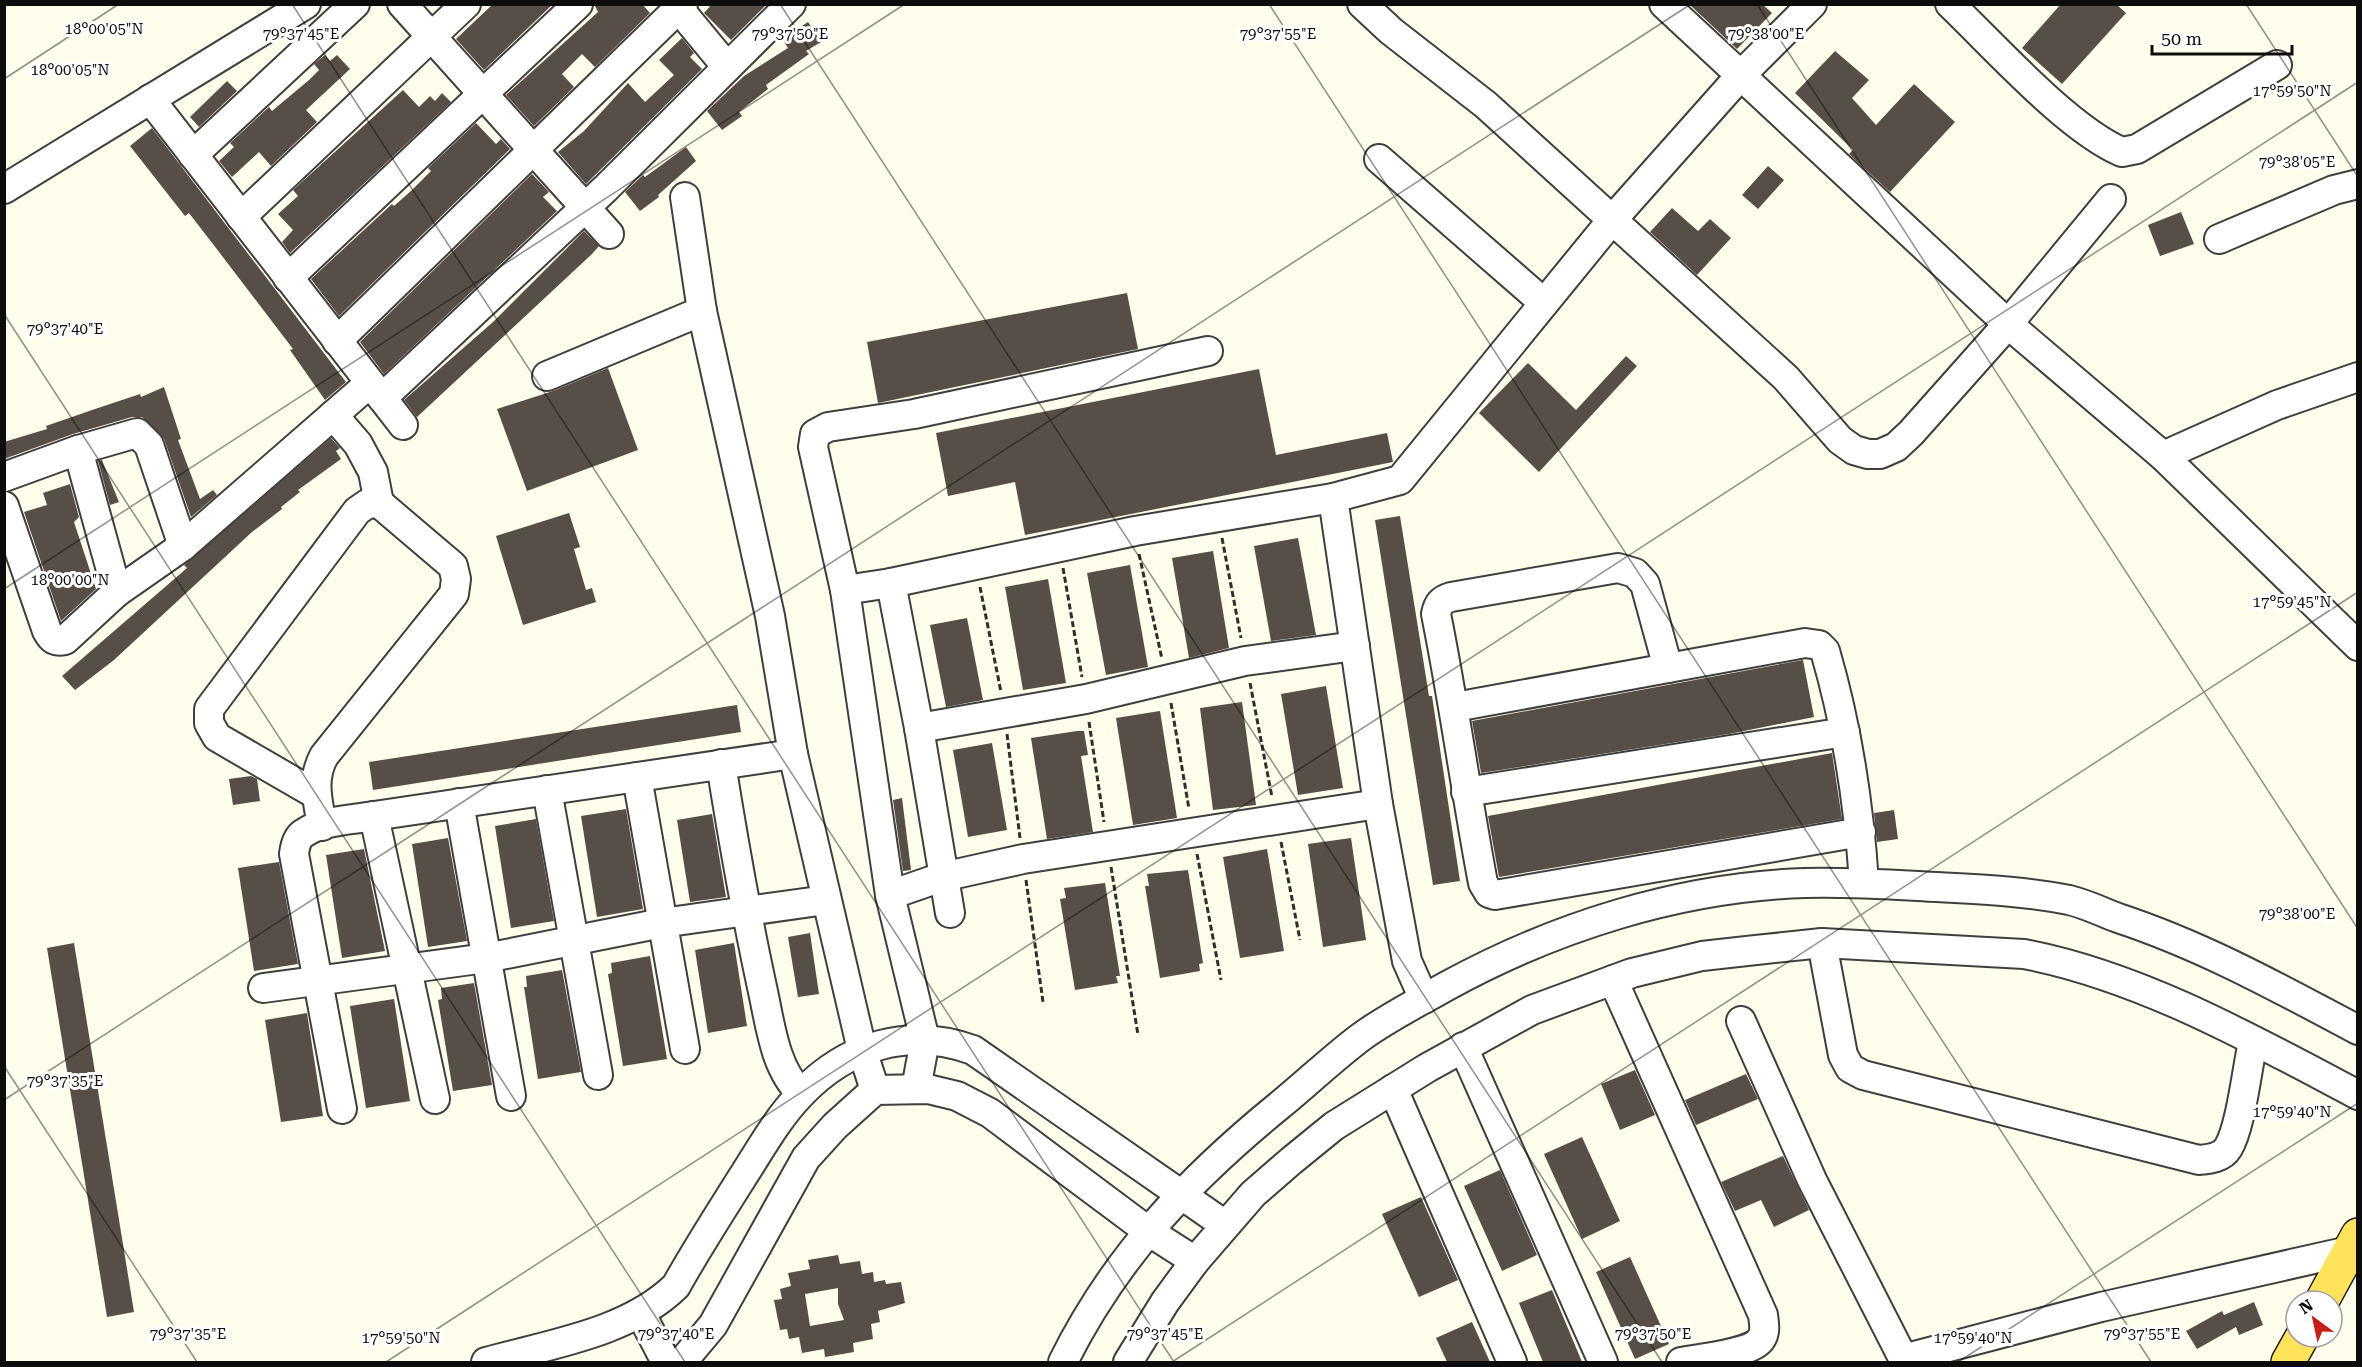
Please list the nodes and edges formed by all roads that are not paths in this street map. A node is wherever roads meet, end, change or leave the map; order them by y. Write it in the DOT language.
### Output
graph roads {
  1 [pos="306,4"];
  2 [pos="355,4"];
  3 [pos="402,4"];
  4 [pos="466,4"];
  5 [pos="578,4"];
  6 [pos="791,4"];
  7 [pos="1362,4"];
  8 [pos="1664,4"];
  9 [pos="1812,4"];
  10 [pos="1950,4"];
  11 [pos="679,6"];
  12 [pos="431,37"];
  13 [pos="2277,65"];
  14 [pos="727,67"];
  15 [pos="1742,75"];
  16 [pos="483,95"];
  17 [pos="150,99"];
  18 [pos="532,149"];
  19 [pos="192,155"];
  20 [pos="1379,159"];
  21 [pos="2358,184"];
  22 [pos="4,189"];
  23 [pos="685,197"];
  24 [pos="2111,199"];
  25 [pos="585,207"];
  26 [pos="241,217"];
  27 [pos="1612,220"];
  28 [pos="609,234"];
  29 [pos="2219,239"];
  30 [pos="288,278"];
  31 [pos="1544,303"];
  32 [pos="702,310"];
  33 [pos="2008,324"];
  34 [pos="337,340"];
  35 [pos="1208,351"];
  36 [pos="547,376"];
  37 [pos="2358,376"];
  38 [pos="376,391"];
  39 [pos="333,415"];
  40 [pos="403,425"];
  41 [pos="78,450"];
  42 [pos="2163,456"];
  43 [pos="4,477"];
  44 [pos="1333,498"];
  45 [pos="379,503"];
  46 [pos="4,506"];
  47 [pos="183,546"];
  48 [pos="891,583"];
  49 [pos="845,590"];
  50 [pos="117,592"];
  51 [pos="1355,646"];
  52 [pos="2358,646"];
  53 [pos="1668,668"];
  54 [pos="1455,707"];
  55 [pos="919,728"];
  56 [pos="1845,732"];
  57 [pos="793,754"];
  58 [pos="721,764"];
  59 [pos="637,777"];
  60 [pos="547,790"];
  61 [pos="1466,792"];
  62 [pos="317,795"];
  63 [pos="459,803"];
  64 [pos="1378,804"];
  65 [pos="374,816"];
  66 [pos="322,826"];
  67 [pos="1861,832"];
  68 [pos="942,877"];
  69 [pos="1864,883"];
  70 [pos="890,896"];
  71 [pos="826,900"];
  72 [pos="745,910"];
  73 [pos="950,913"];
  74 [pos="662,923"];
  75 [pos="575,939"];
  76 [pos="1822,943"];
  77 [pos="486,958"];
  78 [pos="407,969"];
  79 [pos="1613,980"];
  80 [pos="319,981"];
  81 [pos="263,988"];
  82 [pos="1424,999"];
  83 [pos="1740,1021"];
  84 [pos="2358,1030"];
  85 [pos="925,1040"];
  86 [pos="2253,1041"];
  87 [pos="1463,1047"];
  88 [pos="685,1049"];
  89 [pos="861,1050"];
  90 [pos="598,1075"];
  91 [pos="916,1089"];
  92 [pos="1393,1089"];
  93 [pos="875,1090"];
  94 [pos="801,1094"];
  95 [pos="2358,1095"];
  96 [pos="511,1096"];
  97 [pos="435,1099"];
  98 [pos="342,1109"];
  99 [pos="1180,1194"];
  100 [pos="1225,1225"];
  101 [pos="1148,1231"];
  102 [pos="2353,1243"];
  103 [pos="1196,1261"];
  104 [pos="2328,1289"];
  105 [pos="641,1314"];
  106 [pos="1904,1361"];
  107 [pos="486,1362"];
  108 [pos="666,1362"];
  109 [pos="682,1362"];
  110 [pos="1063,1362"];
  111 [pos="1128,1362"];
  112 [pos="1512,1362"];
  113 [pos="1603,1362"];
  114 [pos="1681,1362"];
  1 -- 17 [label="street"];
  2 -- 19 [label="street"];
  3 -- 12 [label="street"];
  4 -- 12 [label="street"];
  5 -- 16 [label="street"];
  6 -- 14 [label="street"];
  7 -- 27 [label="street"];
  8 -- 15 [label="street"];
  9 -- 15 [label="street"];
  10 -- 13 [label="street"];
  11 -- 14 [label="street"];
  11 -- 18 [label="street"];
  12 -- 16 [label="street"];
  12 -- 26 [label="street"];
  14 -- 25 [label="street"];
  15 -- 27 [label="street"];
  15 -- 33 [label="street"];
  16 -- 18 [label="street"];
  16 -- 30 [label="street"];
  17 -- 19 [label="street"];
  17 -- 22 [label="street"];
  18 -- 25 [label="street"];
  18 -- 34 [label="street"];
  19 -- 26 [label="street"];
  20 -- 31 [label="street"];
  21 -- 29 [label="street"];
  23 -- 32 [label="street"];
  24 -- 33 [label="street"];
  25 -- 28 [label="street"];
  25 -- 38 [label="street"];
  26 -- 30 [label="street"];
  27 -- 31 [label="street"];
  27 -- 33 [label="street"];
  30 -- 34 [label="street"];
  31 -- 44 [label="street"];
  32 -- 36 [label="street"];
  32 -- 57 [label="street"];
  33 -- 42 [label="street"];
  34 -- 38 [label="street"];
  35 -- 49 [label="street"];
  37 -- 42 [label="street"];
  38 -- 39 [label="street"];
  38 -- 40 [label="street"];
  39 -- 45 [label="street"];
  39 -- 47 [label="street"];
  41 -- 43 [label="street"];
  41 -- 47 [label="street"];
  41 -- 50 [label="street"];
  42 -- 52 [label="street"];
  44 -- 48 [label="street"];
  44 -- 51 [label="street"];
  45 -- 62 [label="street"];
  45 -- 62 [label="street"];
  46 -- 50 [label="street"];
  47 -- 50 [label="street"];
  48 -- 49 [label="street"];
  48 -- 55 [label="street"];
  49 -- 70 [label="street"];
  51 -- 55 [label="street"];
  51 -- 64 [label="street"];
  53 -- 54 [label="street"];
  53 -- 54 [label="street"];
  53 -- 56 [label="street"];
  54 -- 61 [label="street"];
  55 -- 68 [label="street"];
  56 -- 61 [label="street"];
  56 -- 67 [label="street"];
  57 -- 58 [label="street"];
  57 -- 71 [label="street"];
  58 -- 59 [label="street"];
  58 -- 72 [label="street"];
  59 -- 60 [label="street"];
  59 -- 74 [label="street"];
  60 -- 63 [label="street"];
  60 -- 75 [label="street"];
  61 -- 67 [label="street"];
  62 -- 66 [label="street"];
  63 -- 65 [label="street"];
  63 -- 77 [label="street"];
  64 -- 68 [label="street"];
  64 -- 82 [label="street"];
  65 -- 66 [label="street"];
  65 -- 78 [label="street"];
  66 -- 80 [label="street"];
  67 -- 69 [label="street"];
  68 -- 70 [label="street"];
  68 -- 73 [label="street"];
  69 -- 82 [label="street"];
  69 -- 84 [label="street"];
  70 -- 85 [label="street"];
  71 -- 72 [label="street"];
  71 -- 89 [label="street"];
  72 -- 74 [label="street"];
  72 -- 94 [label="street"];
  74 -- 75 [label="street"];
  74 -- 88 [label="street"];
  75 -- 77 [label="street"];
  75 -- 90 [label="street"];
  76 -- 79 [label="street"];
  76 -- 86 [label="street"];
  76 -- 86 [label="street"];
  77 -- 78 [label="street"];
  77 -- 96 [label="street"];
  78 -- 80 [label="street"];
  78 -- 97 [label="street"];
  79 -- 87 [label="street"];
  79 -- 114 [label="street"];
  80 -- 81 [label="street"];
  80 -- 98 [label="street"];
  82 -- 99 [label="street"];
  83 -- 106 [label="street"];
  85 -- 89 [label="street"];
  85 -- 91 [label="street"];
  85 -- 99 [label="street"];
  86 -- 95 [label="street"];
  87 -- 92 [label="street"];
  87 -- 113 [label="street"];
  89 -- 93 [label="street"];
  89 -- 94 [label="street"];
  91 -- 93 [label="street"];
  91 -- 101 [label="street"];
  92 -- 100 [label="street"];
  92 -- 112 [label="street"];
  93 -- 109 [label="street"];
  94 -- 105 [label="street"];
  99 -- 100 [label="street"];
  99 -- 101 [label="street"];
  100 -- 103 [label="street"];
  101 -- 103 [label="street"];
  101 -- 110 [label="street"];
  102 -- 104 [label="main road"];
  102 -- 106 [label="street"];
  103 -- 111 [label="street"];
  105 -- 107 [label="street"];
  105 -- 108 [label="street"];
}
